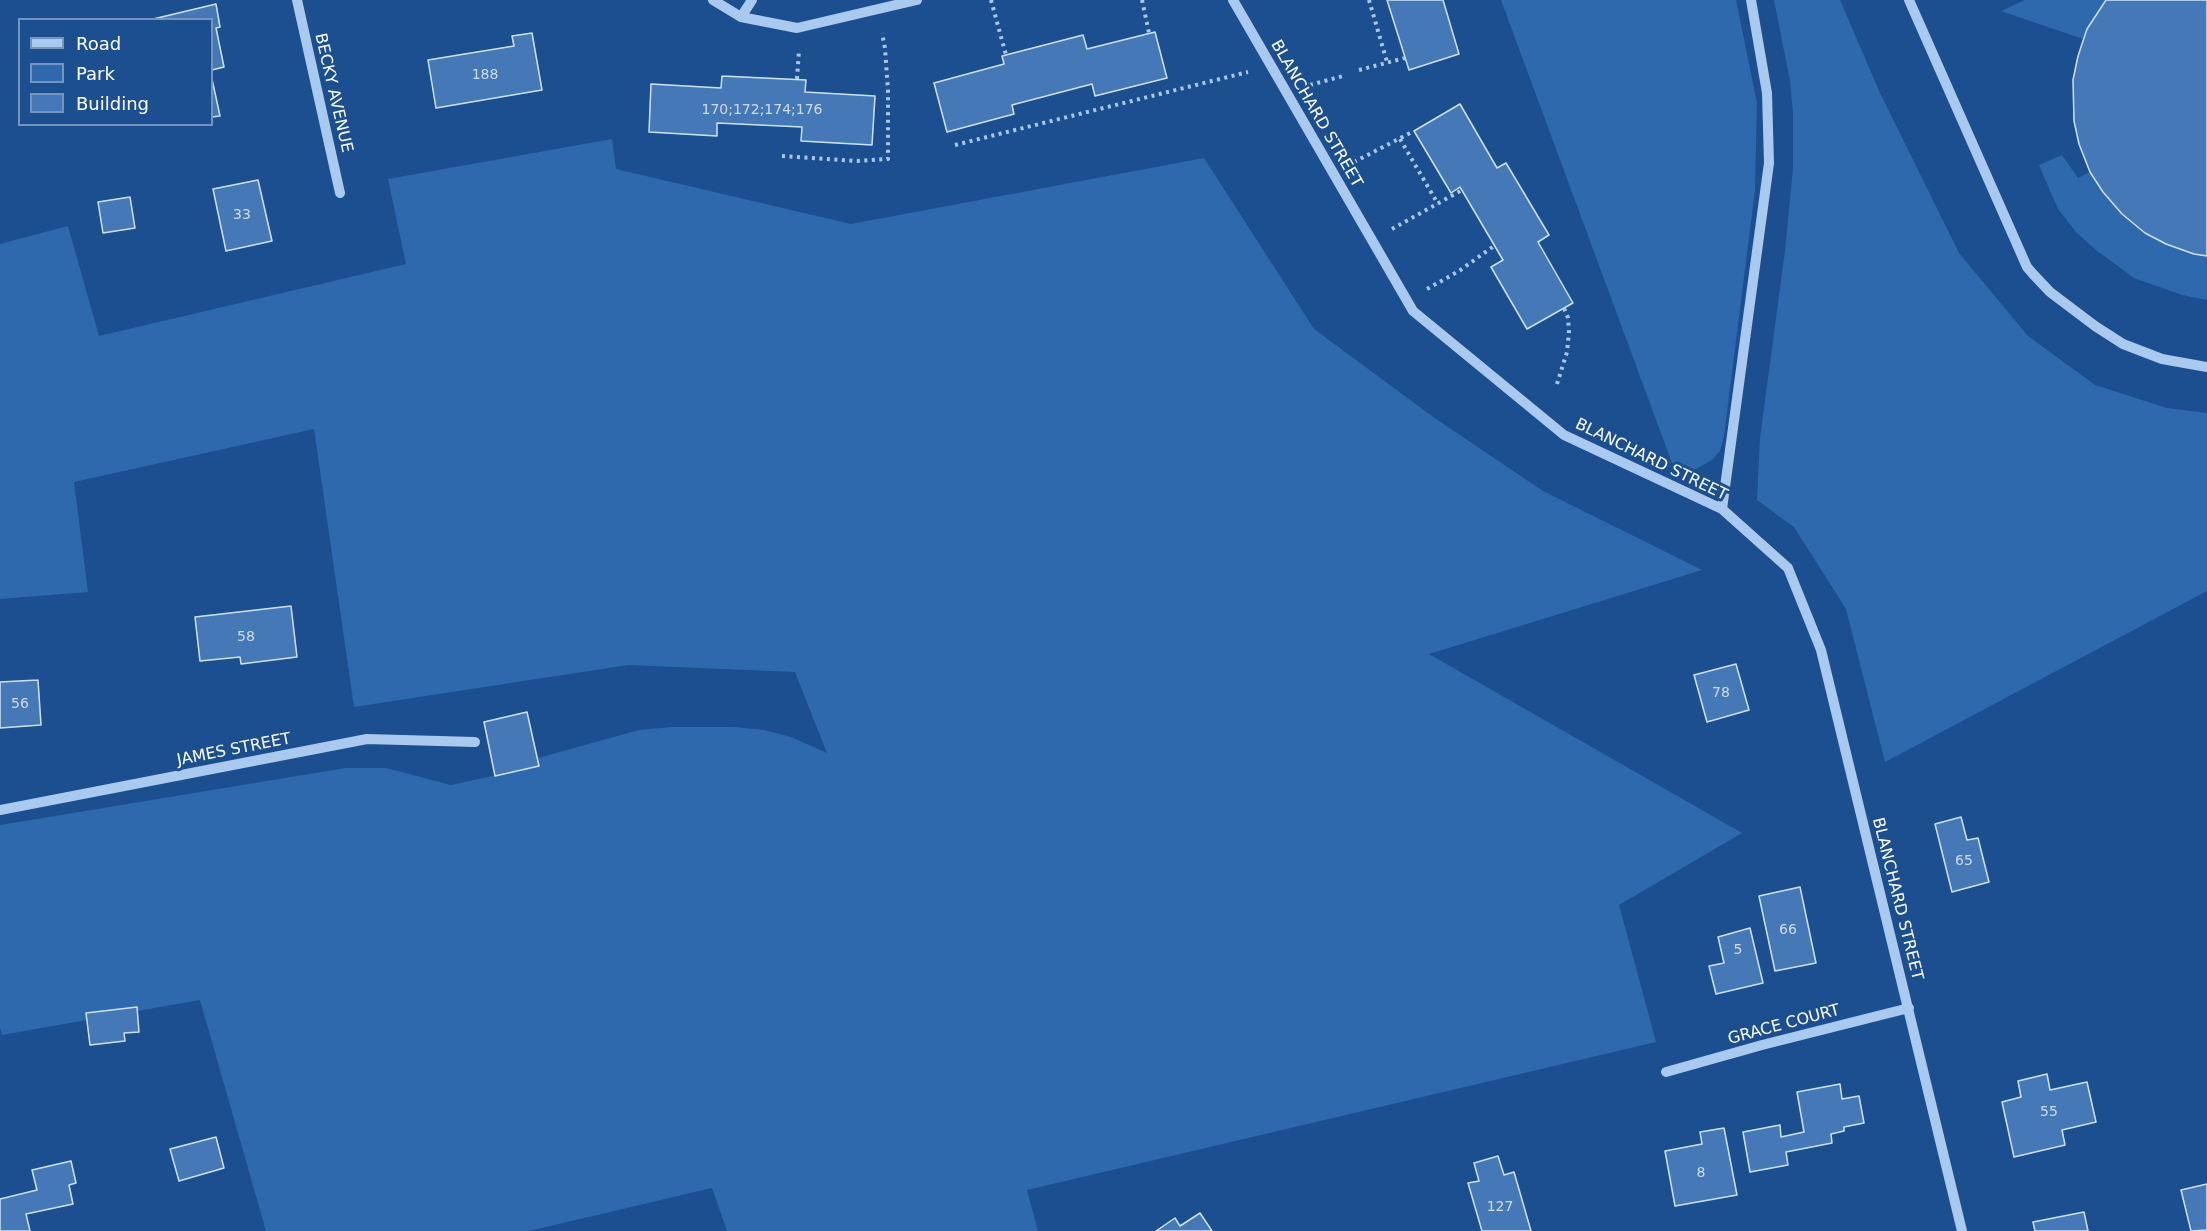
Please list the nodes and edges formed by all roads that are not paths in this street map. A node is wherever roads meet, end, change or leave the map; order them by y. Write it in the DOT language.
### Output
graph roads {
  1 [pos="297,0"];
  2 [pos="713,0"];
  3 [pos="752,0"];
  4 [pos="917,0"];
  5 [pos="1233,0"];
  6 [pos="1751,0"];
  7 [pos="1909,0"];
  8 [pos="741,16"];
  9 [pos="340,193"];
  10 [pos="2207,367"];
  11 [pos="1722,509"];
  12 [pos="475,742"];
  13 [pos="0,810"];
  14 [pos="1909,1008"];
  15 [pos="1666,1072"];
  16 [pos="1962,1231"];
  1 -- 9 [label="street, BECKY AVENUE"];
  2 -- 8 [label="street"];
  3 -- 8 [label="street"];
  4 -- 8 [label="street"];
  5 -- 11 [label="street, BLANCHARD STREET"];
  6 -- 11 [label="street"];
  7 -- 10 [label="street"];
  11 -- 14 [label="street, BLANCHARD STREET"];
  12 -- 13 [label="street, JAMES STREET"];
  14 -- 15 [label="street, GRACE COURT"];
  14 -- 16 [label="street, BLANCHARD STREET"];
}
